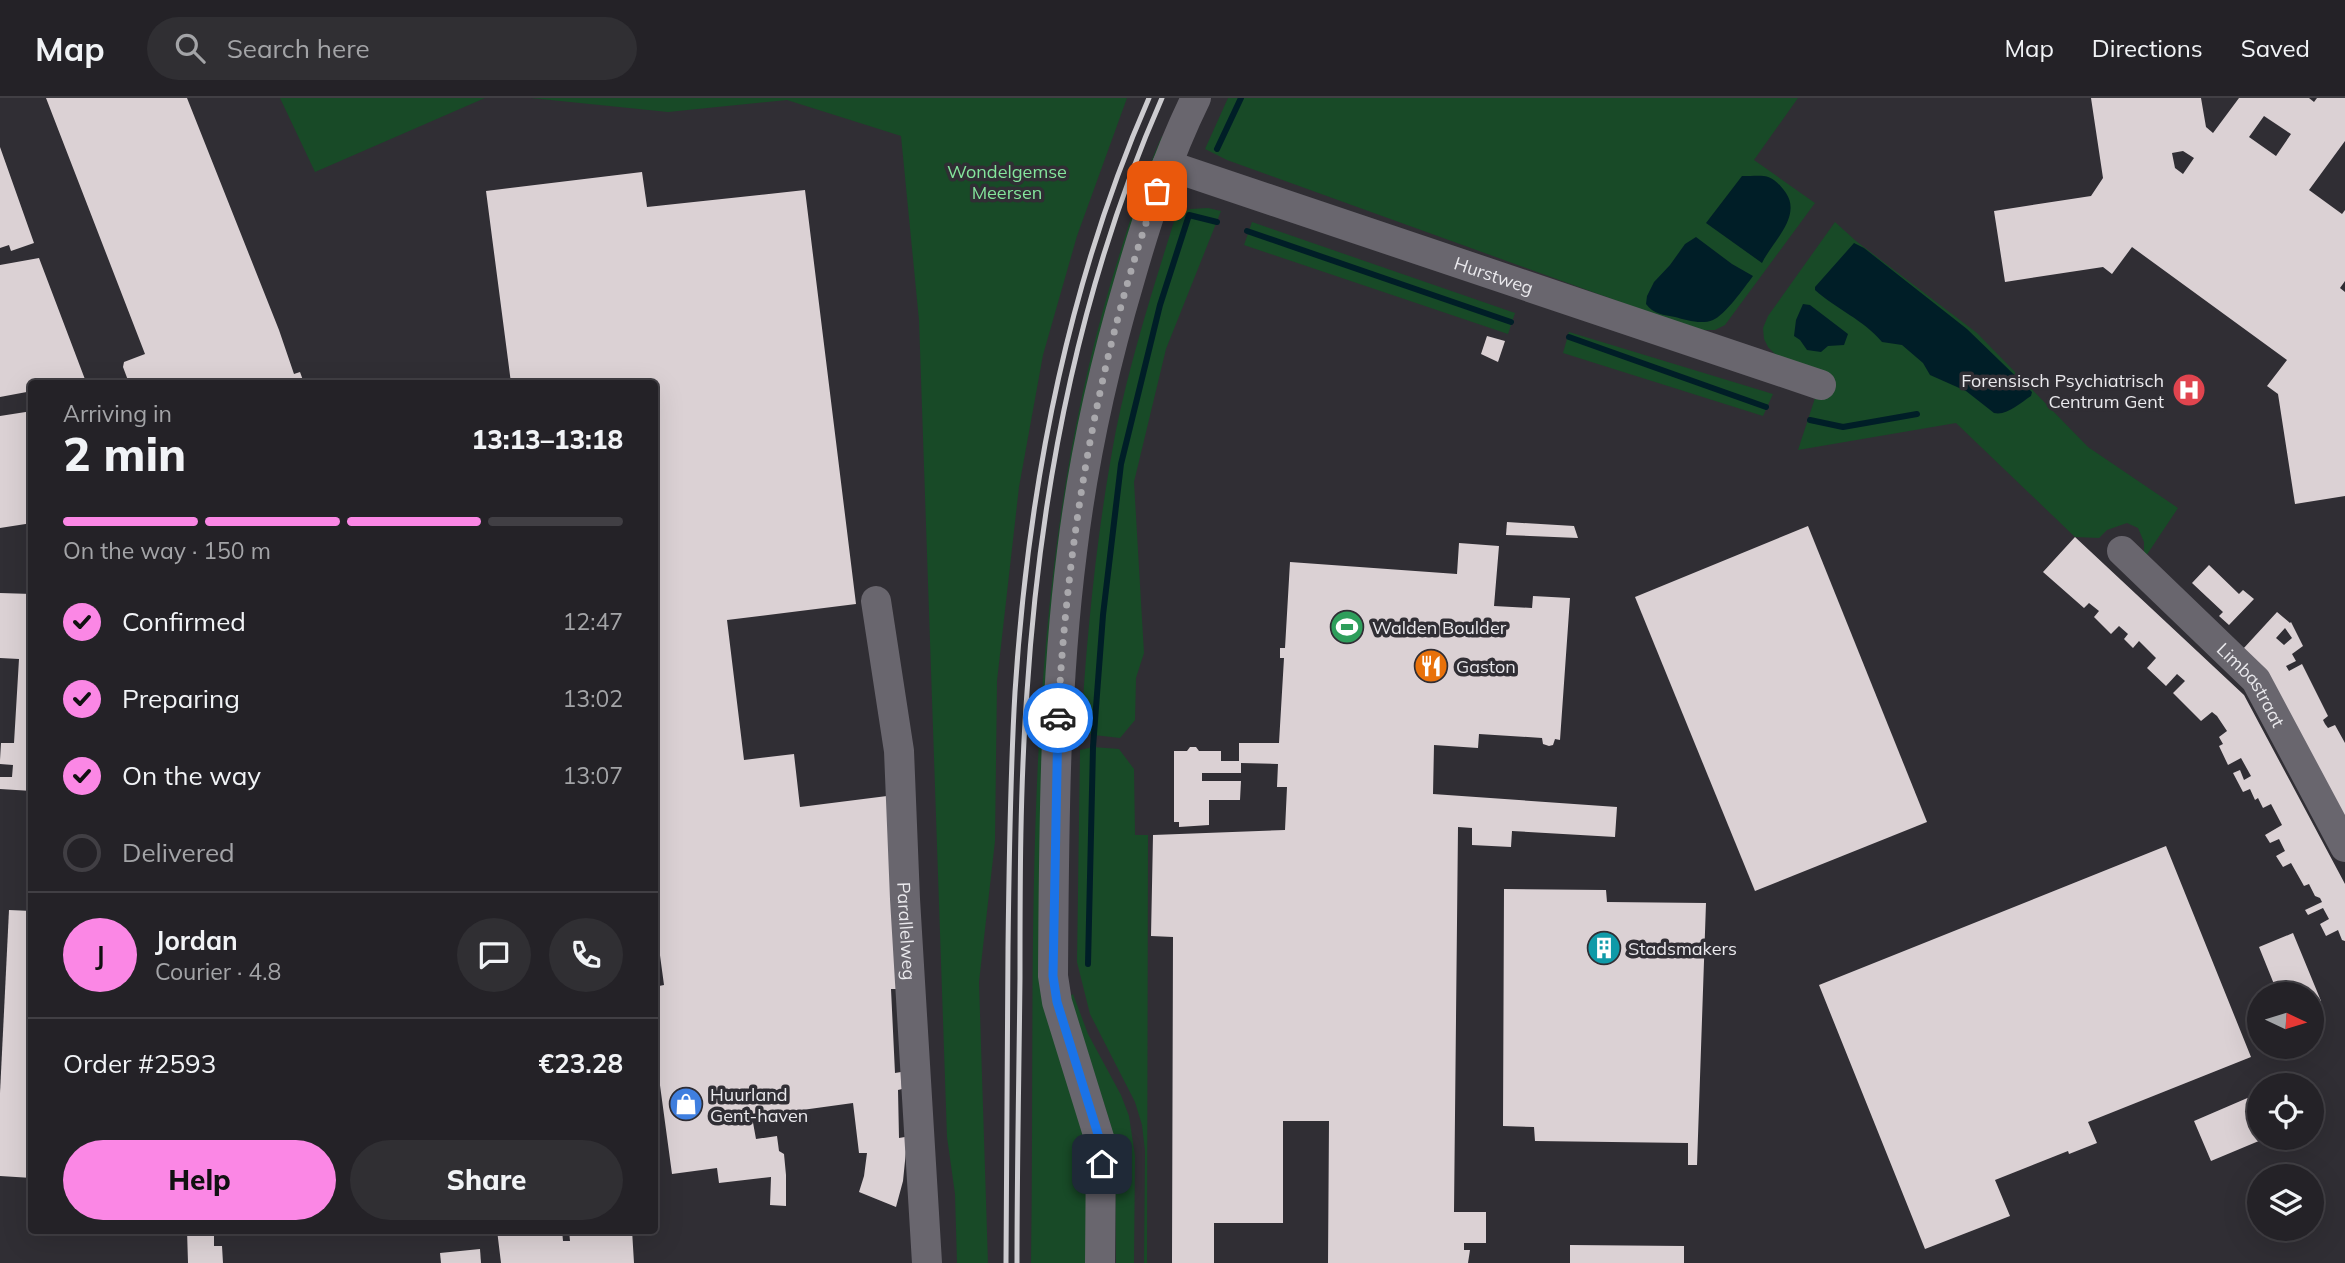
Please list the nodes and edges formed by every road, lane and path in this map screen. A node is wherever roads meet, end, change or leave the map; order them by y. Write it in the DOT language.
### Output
graph roads {
  1 [pos="1196,98"];
  2 [pos="1190,172"];
  3 [pos="1821,385"];
  4 [pos="2122,551"];
  5 [pos="876,601"];
  6 [pos="2345,847"];
  7 [pos="927,1263"];
  8 [pos="1100,1263"];
  1 -- 2 [label="street"];
  2 -- 3 [label="street, Hurstweg"];
  2 -- 8 [label="street"];
  4 -- 6 [label="street, Limbastraat"];
  5 -- 7 [label="street, Parallelweg"];
}
